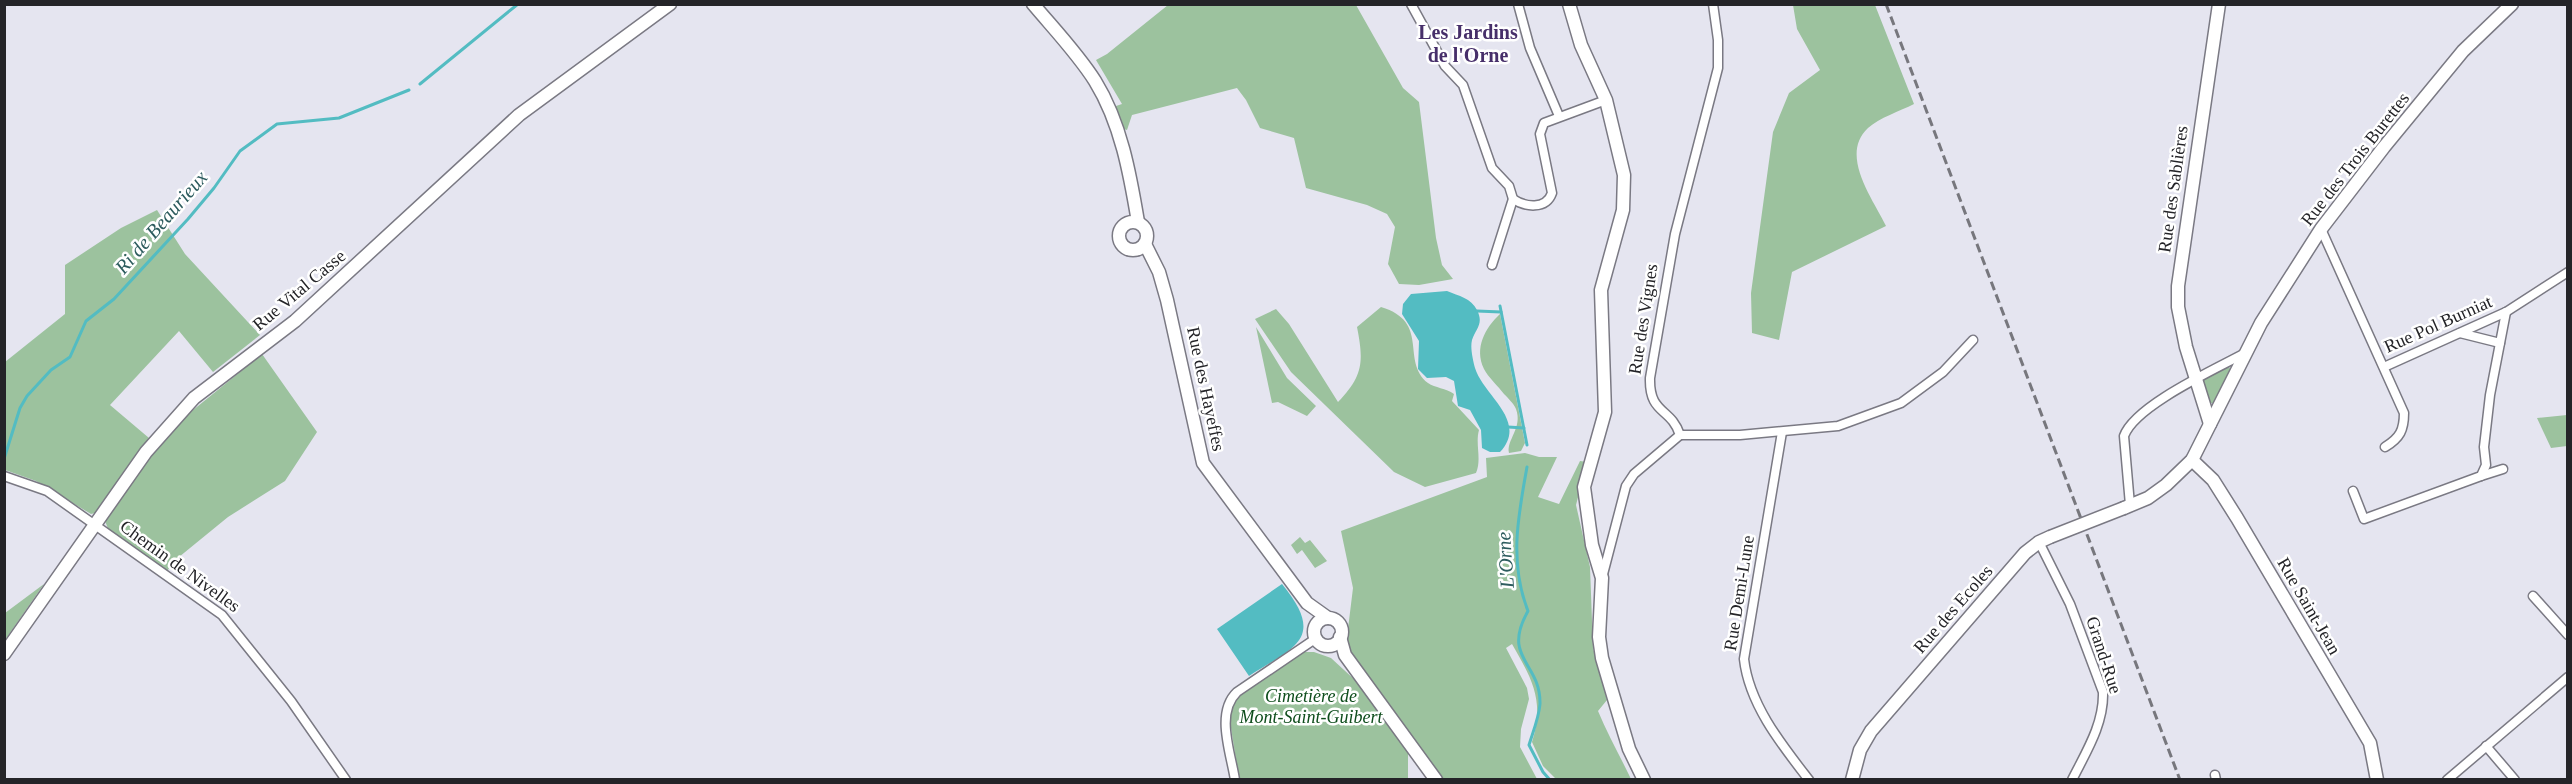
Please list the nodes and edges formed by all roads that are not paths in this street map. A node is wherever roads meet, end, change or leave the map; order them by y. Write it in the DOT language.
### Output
graph roads {
  1 [pos="670,4"];
  2 [pos="1034,4"];
  3 [pos="1411,4"];
  4 [pos="1518,4"];
  5 [pos="1569,4"];
  6 [pos="1713,4"];
  7 [pos="2219,4"];
  8 [pos="2512,4"];
  9 [pos="1606,100"];
  10 [pos="1559,116"];
  11 [pos="1513,199"];
  12 [pos="1132,223"];
  13 [pos="2321,229"];
  14 [pos="1141,247"];
  15 [pos="1492,265"];
  16 [pos="2568,272"];
  17 [pos="2506,312"];
  18 [pos="2460,333"];
  19 [pos="1973,340"];
  20 [pos="2500,343"];
  21 [pos="2247,351"];
  22 [pos="2384,367"];
  23 [pos="2195,378"];
  24 [pos="2210,424"];
  25 [pos="1782,432"];
  26 [pos="1680,435"];
  27 [pos="2385,447"];
  28 [pos="2192,460"];
  29 [pos="2503,469"];
  30 [pos="4,476"];
  31 [pos="2481,476"];
  32 [pos="2353,491"];
  33 [pos="2127,506"];
  34 [pos="95,526"];
  35 [pos="2044,539"];
  36 [pos="1602,578"];
  37 [pos="2533,596"];
  38 [pos="1307,603"];
  39 [pos="1328,618"];
  40 [pos="1315,634"];
  41 [pos="2568,635"];
  42 [pos="1340,637"];
  43 [pos="1330,646"];
  44 [pos="4,654"];
  45 [pos="1345,655"];
  46 [pos="2567,677"];
  47 [pos="2486,746"];
  48 [pos="345,780"];
  49 [pos="1235,780"];
  50 [pos="1436,780"];
  51 [pos="1644,780"];
  52 [pos="1809,780"];
  53 [pos="1852,780"];
  54 [pos="2072,780"];
  55 [pos="2377,780"];
  56 [pos="2447,780"];
  57 [pos="2515,780"];
  1 -- 34 [label="street, Rue Vital Casse"];
  2 -- 12 [label="street"];
  3 -- 11 [label="street"];
  4 -- 10 [label="street"];
  5 -- 9 [label="street"];
  6 -- 26 [label="street, Rue des Vignes"];
  7 -- 23 [label="street, Rue des Sablières"];
  8 -- 13 [label="street, Rue des Trois Burettes"];
  9 -- 10 [label="street"];
  9 -- 36 [label="street"];
  10 -- 11 [label="street"];
  11 -- 15 [label="street"];
  12 -- 14 [label="street"];
  12 -- 14 [label="street"];
  13 -- 21 [label="street, Rue des Trois Burettes"];
  13 -- 22 [label="street"];
  14 -- 38 [label="street, Rue des Hayeffes"];
  16 -- 17 [label="street, Rue Pol Burniat"];
  17 -- 18 [label="street, Rue Pol Burniat"];
  17 -- 20 [label="street, Rue Pol Burniat"];
  18 -- 20 [label="street"];
  18 -- 22 [label="street, Rue Pol Burniat"];
  19 -- 25 [label="street"];
  20 -- 31 [label="street, Rue Pol Burniat"];
  21 -- 23 [label="street"];
  21 -- 24 [label="street, Rue des Trois Burettes"];
  22 -- 27 [label="street"];
  23 -- 24 [label="street, Rue des Sablières"];
  23 -- 33 [label="street"];
  24 -- 28 [label="street, Rue des Ecoles"];
  25 -- 26 [label="street"];
  25 -- 52 [label="street, Rue Demi-Lune"];
  26 -- 36 [label="street"];
  28 -- 33 [label="street, Rue des Ecoles"];
  28 -- 55 [label="street, Rue Saint-Jean"];
  29 -- 31 [label="street"];
  30 -- 34 [label="street, Chemin de Nivelles"];
  31 -- 32 [label="street"];
  33 -- 35 [label="street, Rue des Ecoles, bridge"];
  34 -- 44 [label="street, Rue Vital Casse"];
  34 -- 48 [label="street, Chemin de Nivelles"];
  35 -- 53 [label="street, Rue des Ecoles"];
  35 -- 54 [label="street, Grand-Rue"];
  36 -- 51 [label="street"];
  37 -- 41 [label="street"];
  38 -- 39 [label="street, Rue des Hayeffes"];
  38 -- 40 [label="street, Rue des Hayeffes"];
  39 -- 40 [label="street"];
  39 -- 42 [label="street"];
  40 -- 43 [label="street"];
  40 -- 49 [label="street"];
  42 -- 43 [label="street"];
  42 -- 45 [label="street"];
  43 -- 45 [label="street"];
  45 -- 50 [label="street"];
  46 -- 47 [label="street"];
  47 -- 56 [label="street"];
  47 -- 57 [label="street"];
}
